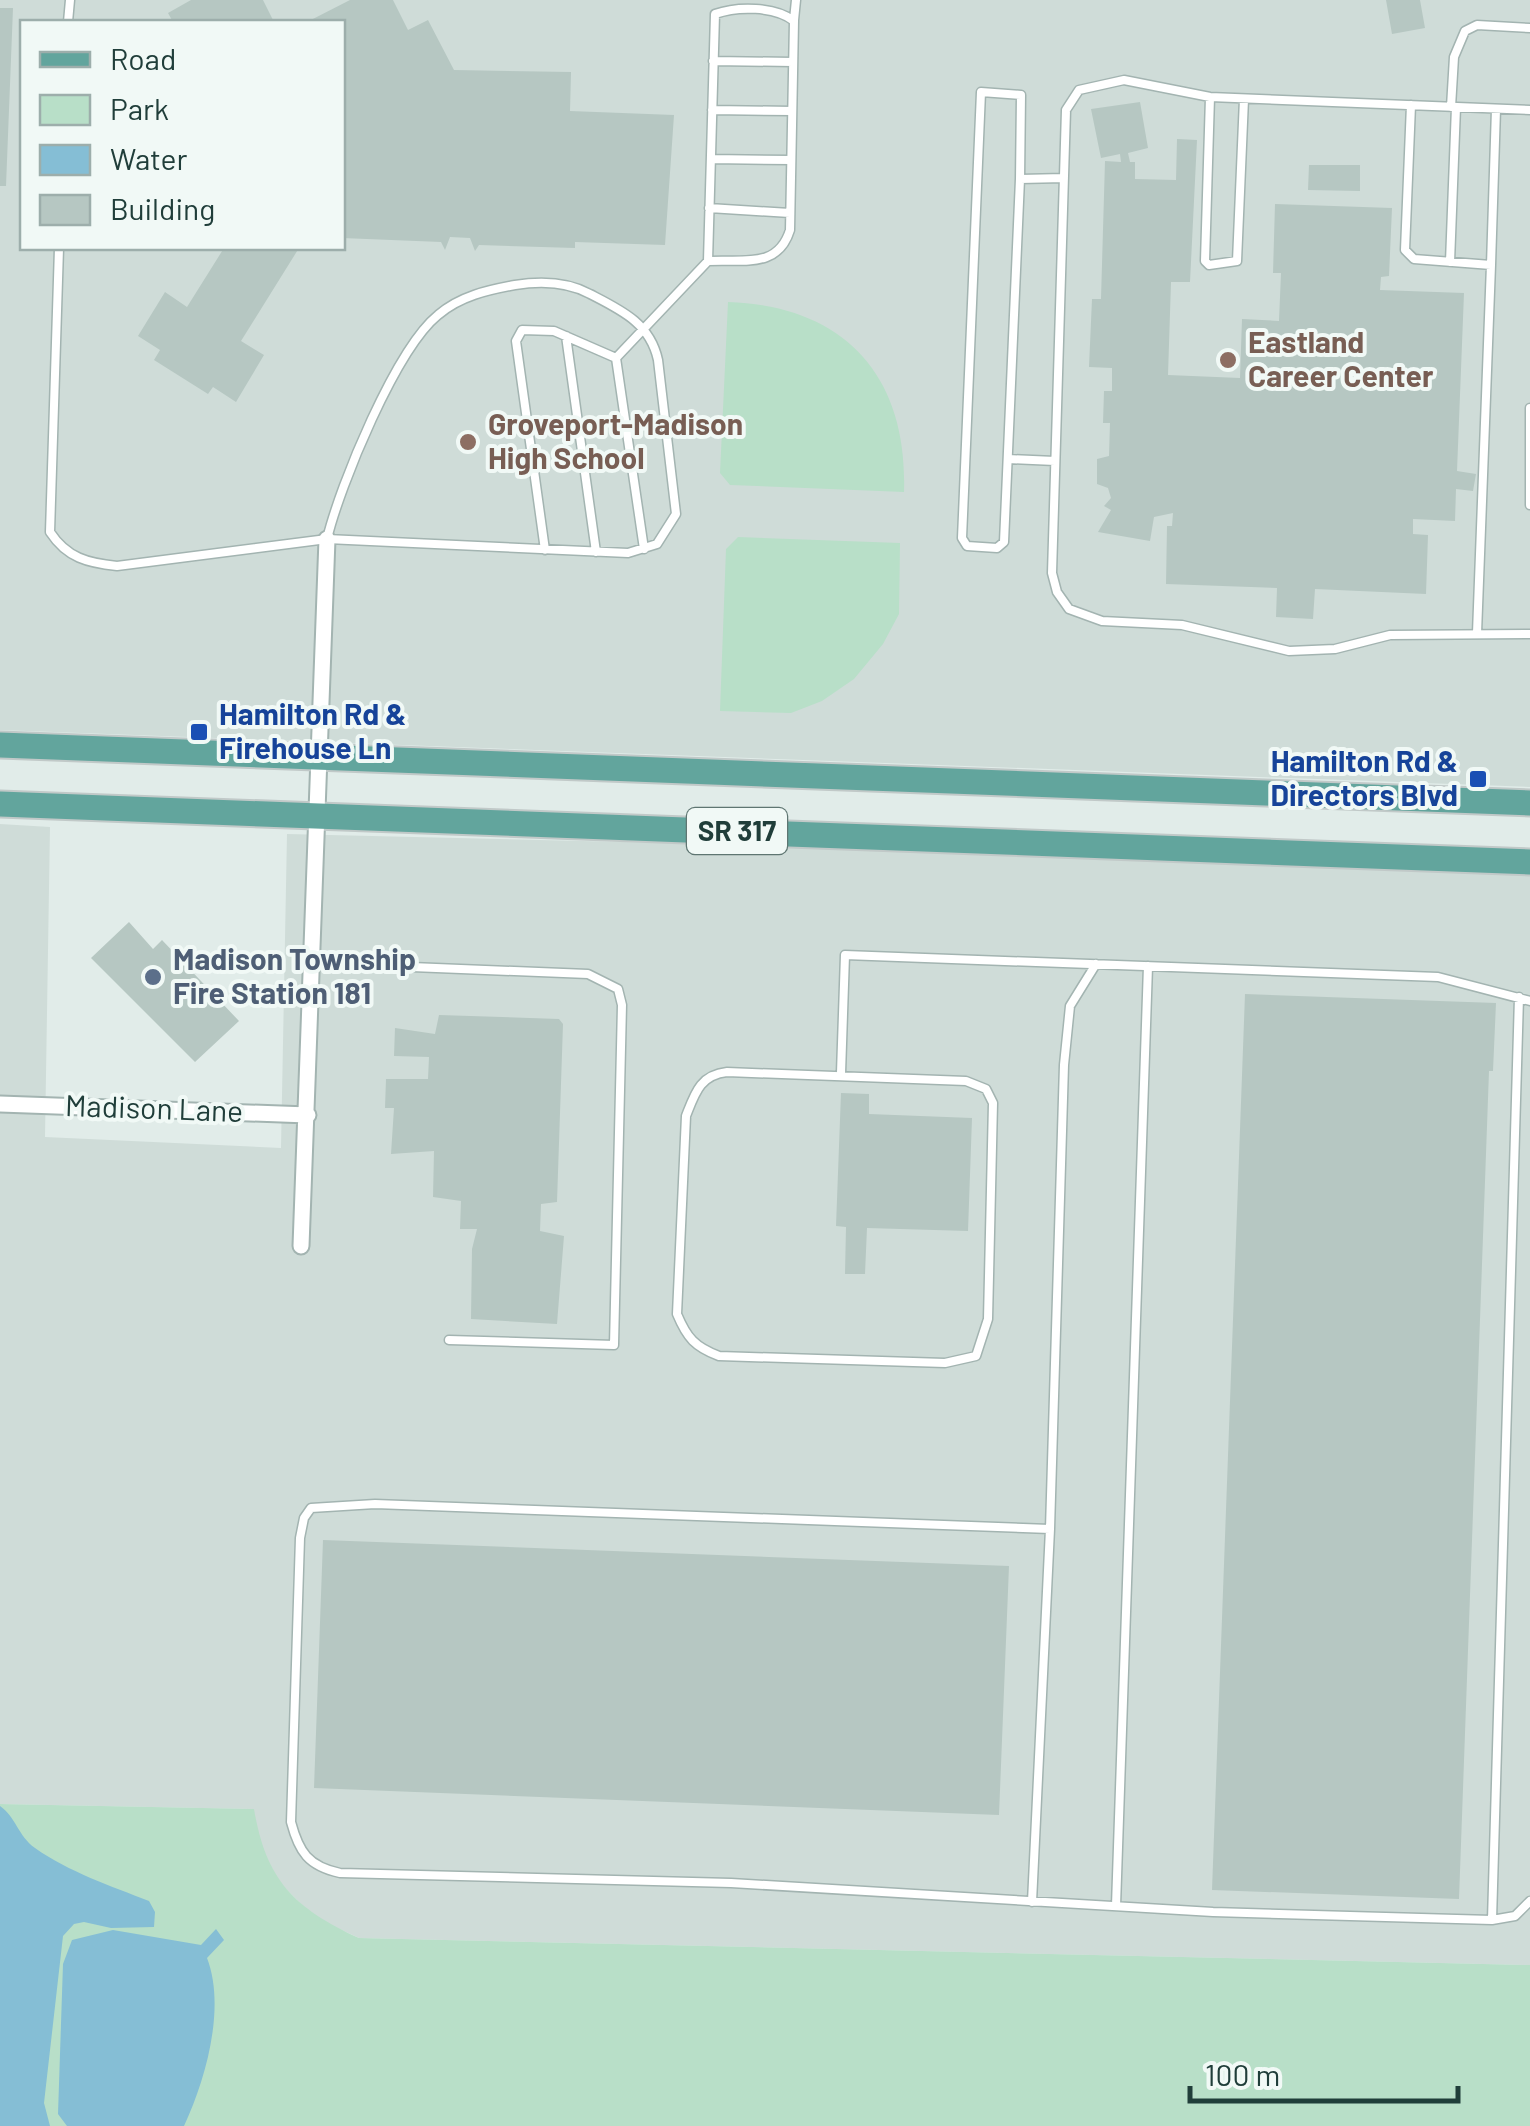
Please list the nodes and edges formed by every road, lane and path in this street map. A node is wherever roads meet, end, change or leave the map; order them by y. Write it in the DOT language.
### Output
graph roads {
  1 [pos="796,0"];
  2 [pos="794,21"];
  3 [pos="1530,28"];
  4 [pos="713,61"];
  5 [pos="794,62"];
  6 [pos="1210,98"];
  7 [pos="1244,99"];
  8 [pos="1411,105"];
  9 [pos="1453,107"];
  10 [pos="1496,109"];
  11 [pos="712,110"];
  12 [pos="1530,110"];
  13 [pos="792,111"];
  14 [pos="711,160"];
  15 [pos="791,160"];
  16 [pos="1064,178"];
  17 [pos="1020,179"];
  18 [pos="710,208"];
  19 [pos="790,213"];
  20 [pos="60,250"];
  21 [pos="708,261"];
  22 [pos="1450,262"];
  23 [pos="1491,265"];
  24 [pos="644,330"];
  25 [pos="566,336"];
  26 [pos="616,358"];
  27 [pos="1530,408"];
  28 [pos="1008,459"];
  29 [pos="1055,461"];
  30 [pos="1530,506"];
  31 [pos="327,539"];
  32 [pos="644,549"];
  33 [pos="545,550"];
  34 [pos="596,552"];
  35 [pos="1477,633"];
  36 [pos="1530,634"];
  37 [pos="0,745"];
  38 [pos="320,758"];
  39 [pos="1530,803"];
  40 [pos="0,804"];
  41 [pos="317,815"];
  42 [pos="1530,862"];
  43 [pos="313,963"];
  44 [pos="1096,964"];
  45 [pos="1148,966"];
  46 [pos="1518,997"];
  47 [pos="1530,1000"];
  48 [pos="841,1074"];
  49 [pos="0,1104"];
  50 [pos="308,1116"];
  51 [pos="302,1246"];
  52 [pos="449,1340"];
  53 [pos="1050,1529"];
  54 [pos="1530,1901"];
  55 [pos="1032,1902"];
  56 [pos="1116,1906"];
  57 [pos="1492,1920"];
  1 -- 2 [label="lane"];
  2 -- 4 [label="lane"];
  2 -- 5 [label="lane"];
  3 -- 9 [label="lane"];
  4 -- 5 [label="lane"];
  4 -- 11 [label="lane"];
  5 -- 13 [label="lane"];
  6 -- 7 [label="lane"];
  6 -- 7 [label="lane"];
  6 -- 16 [label="lane"];
  7 -- 8 [label="lane"];
  8 -- 9 [label="lane"];
  8 -- 22 [label="lane"];
  9 -- 10 [label="lane"];
  9 -- 22 [label="lane"];
  10 -- 12 [label="lane"];
  10 -- 23 [label="lane"];
  11 -- 13 [label="lane"];
  11 -- 14 [label="lane"];
  13 -- 15 [label="lane"];
  14 -- 15 [label="lane"];
  14 -- 18 [label="lane"];
  15 -- 19 [label="lane"];
  16 -- 17 [label="lane"];
  16 -- 29 [label="lane"];
  17 -- 28 [label="lane"];
  17 -- 28 [label="lane"];
  18 -- 19 [label="lane"];
  18 -- 21 [label="lane"];
  19 -- 21 [label="lane"];
  20 -- 31 [label="lane"];
  21 -- 24 [label="lane"];
  22 -- 23 [label="lane"];
  23 -- 35 [label="lane"];
  24 -- 26 [label="lane"];
  24 -- 31 [label="lane"];
  24 -- 32 [label="lane"];
  25 -- 26 [label="lane"];
  25 -- 33 [label="lane"];
  25 -- 34 [label="lane"];
  26 -- 32 [label="lane"];
  27 -- 30 [label="lane"];
  28 -- 29 [label="lane"];
  29 -- 35 [label="lane"];
  31 -- 33 [label="lane"];
  31 -- 38 [label="street"];
  32 -- 34 [label="lane"];
  33 -- 34 [label="lane"];
  35 -- 36 [label="lane"];
  37 -- 38 [label="main road, SR 317"];
  38 -- 39 [label="main road, SR 317"];
  38 -- 41 [label="street"];
  40 -- 41 [label="main road, SR 317"];
  41 -- 42 [label="main road, SR 317"];
  41 -- 43 [label="street"];
  43 -- 50 [label="street"];
  43 -- 52 [label="lane"];
  44 -- 45 [label="lane"];
  44 -- 48 [label="lane"];
  44 -- 53 [label="lane"];
  45 -- 46 [label="lane"];
  45 -- 56 [label="lane"];
  46 -- 47 [label="lane"];
  46 -- 57 [label="lane"];
  48 -- 48 [label="lane"];
  49 -- 50 [label="street, Madison Lane"];
  50 -- 51 [label="street"];
  53 -- 55 [label="lane"];
  53 -- 55 [label="lane"];
  54 -- 57 [label="lane"];
  55 -- 56 [label="lane"];
  56 -- 57 [label="lane"];
}
